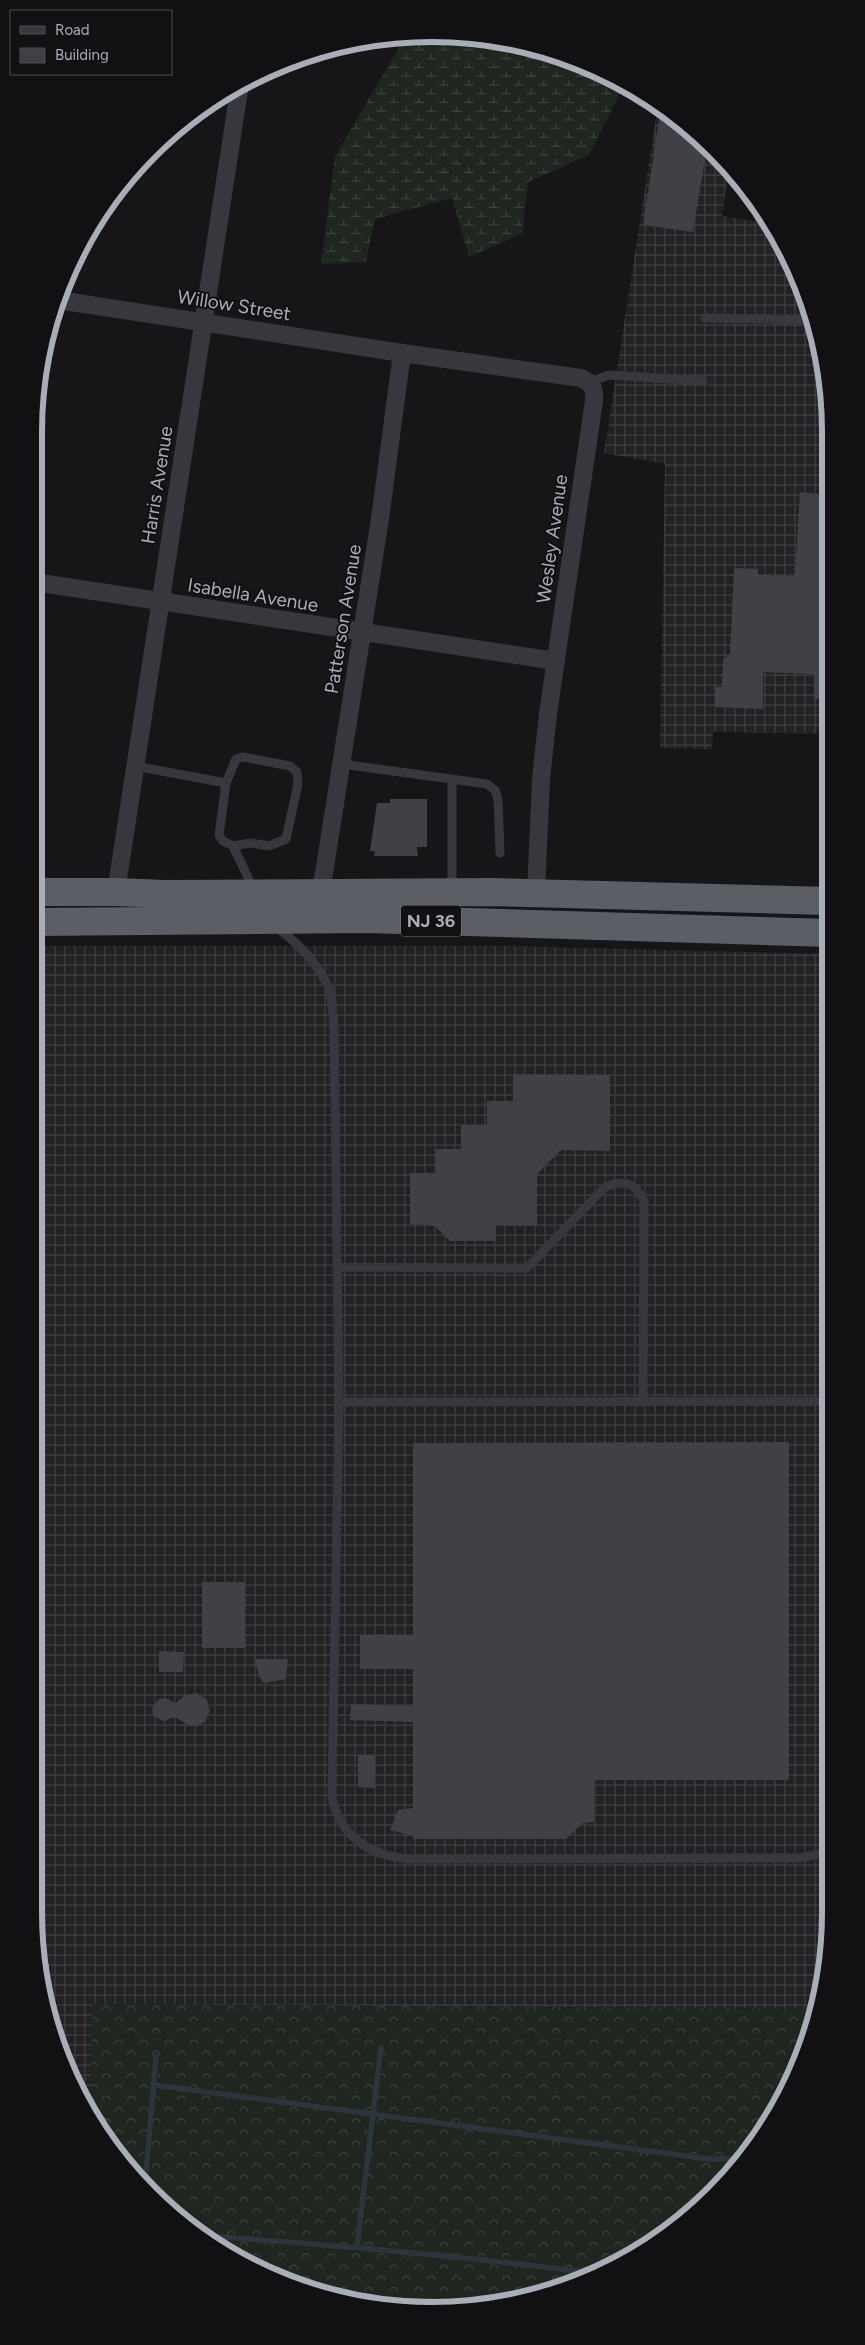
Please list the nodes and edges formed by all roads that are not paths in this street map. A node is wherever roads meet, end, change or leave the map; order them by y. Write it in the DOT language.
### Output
graph roads {
  1 [pos="238,95"];
  2 [pos="65,301"];
  3 [pos="705,318"];
  4 [pos="806,320"];
  5 [pos="204,322"];
  6 [pos="402,353"];
  7 [pos="703,381"];
  8 [pos="590,382"];
  9 [pos="42,583"];
  10 [pos="160,602"];
  11 [pos="362,633"];
  12 [pos="556,661"];
  13 [pos="342,764"];
  14 [pos="135,766"];
  15 [pos="452,780"];
  16 [pos="226,783"];
  17 [pos="233,846"];
  18 [pos="500,853"];
  19 [pos="42,892"];
  20 [pos="116,892"];
  21 [pos="256,892"];
  22 [pos="321,892"];
  23 [pos="452,892"];
  24 [pos="536,892"];
  25 [pos="822,901"];
  26 [pos="268,920"];
  27 [pos="42,922"];
  28 [pos="822,934"];
  29 [pos="338,1267"];
  30 [pos="822,1401"];
  31 [pos="339,1402"];
  32 [pos="643,1402"];
  33 [pos="822,1853"];
  1 -- 5 [label="street, Harris Avenue"];
  2 -- 5 [label="street, Willow Street"];
  3 -- 4 [label="lane"];
  5 -- 6 [label="street, Willow Street"];
  5 -- 10 [label="street, Harris Avenue"];
  6 -- 8 [label="street"];
  6 -- 11 [label="street, Patterson Avenue"];
  7 -- 8 [label="lane"];
  8 -- 12 [label="street, Wesley Avenue"];
  9 -- 10 [label="street, Isabella Avenue"];
  10 -- 11 [label="street, Isabella Avenue"];
  10 -- 14 [label="street, Harris Avenue"];
  11 -- 12 [label="street, Isabella Avenue"];
  11 -- 13 [label="street, Patterson Avenue"];
  12 -- 24 [label="street, Wesley Avenue"];
  13 -- 15 [label="lane"];
  13 -- 22 [label="street, Patterson Avenue"];
  14 -- 16 [label="lane"];
  14 -- 20 [label="street, Harris Avenue"];
  15 -- 18 [label="lane"];
  15 -- 23 [label="lane"];
  16 -- 17 [label="lane"];
  16 -- 17 [label="lane"];
  17 -- 21 [label="lane"];
  19 -- 20 [label="highway, NJ 36"];
  20 -- 21 [label="highway, NJ 36"];
  21 -- 22 [label="highway, NJ 36"];
  22 -- 23 [label="highway, NJ 36"];
  23 -- 24 [label="highway, NJ 36"];
  24 -- 25 [label="highway, NJ 36"];
  26 -- 27 [label="highway, NJ 36"];
  26 -- 28 [label="highway, NJ 36"];
  26 -- 29 [label="lane"];
  29 -- 31 [label="lane"];
  29 -- 32 [label="lane"];
  30 -- 32 [label="lane"];
  31 -- 32 [label="lane"];
  31 -- 33 [label="lane"];
}
